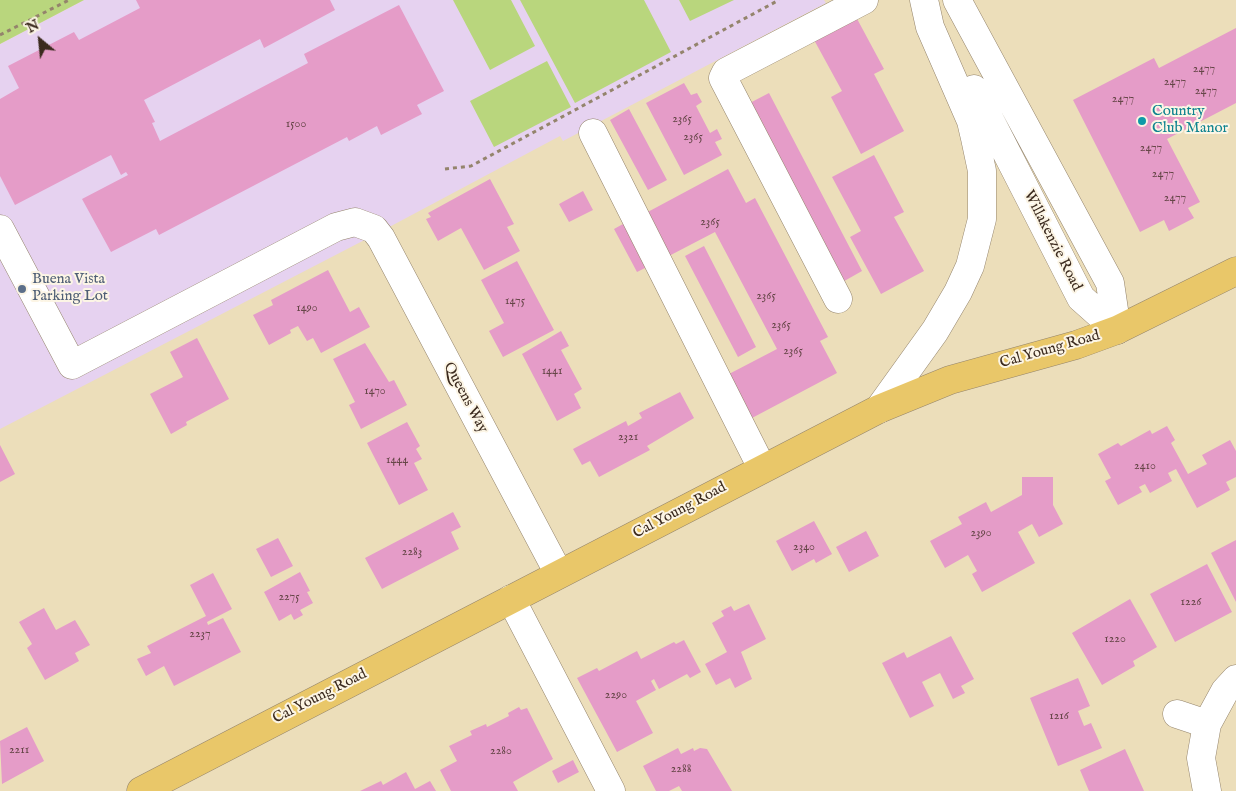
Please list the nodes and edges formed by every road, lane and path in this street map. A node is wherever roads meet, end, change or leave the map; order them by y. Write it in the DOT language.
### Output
graph roads {
  1 [pos="70,0"];
  2 [pos="779,0"];
  3 [pos="864,0"];
  4 [pos="926,0"];
  5 [pos="957,0"];
  6 [pos="0,36"];
  7 [pos="593,133"];
  8 [pos="445,169"];
  9 [pos="0,229"];
  10 [pos="1236,271"];
  11 [pos="838,299"];
  12 [pos="1117,330"];
  13 [pos="879,409"];
  14 [pos="762,468"];
  15 [pos="559,574"];
  16 [pos="510,599"];
  17 [pos="1236,679"];
  18 [pos="1177,714"];
  19 [pos="1207,724"];
  20 [pos="141,791"];
  21 [pos="611,791"];
  22 [pos="1208,791"];
  1 -- 6 [label="path"];
  2 -- 8 [label="path"];
  3 -- 11 [label="street"];
  4 -- 12 [label="street, Willakenzie Road"];
  4 -- 13 [label="street"];
  5 -- 12 [label="street, Willakenzie Road"];
  7 -- 14 [label="street"];
  9 -- 15 [label="street, Queens Way"];
  10 -- 12 [label="main road, Cal Young Road"];
  12 -- 13 [label="main road, Cal Young Road"];
  13 -- 14 [label="main road, Cal Young Road"];
  14 -- 15 [label="main road, Cal Young Road"];
  15 -- 16 [label="main road, Cal Young Road"];
  16 -- 20 [label="main road, Cal Young Road"];
  16 -- 21 [label="street"];
  17 -- 19 [label="street"];
  18 -- 19 [label="street"];
  19 -- 22 [label="street"];
}
